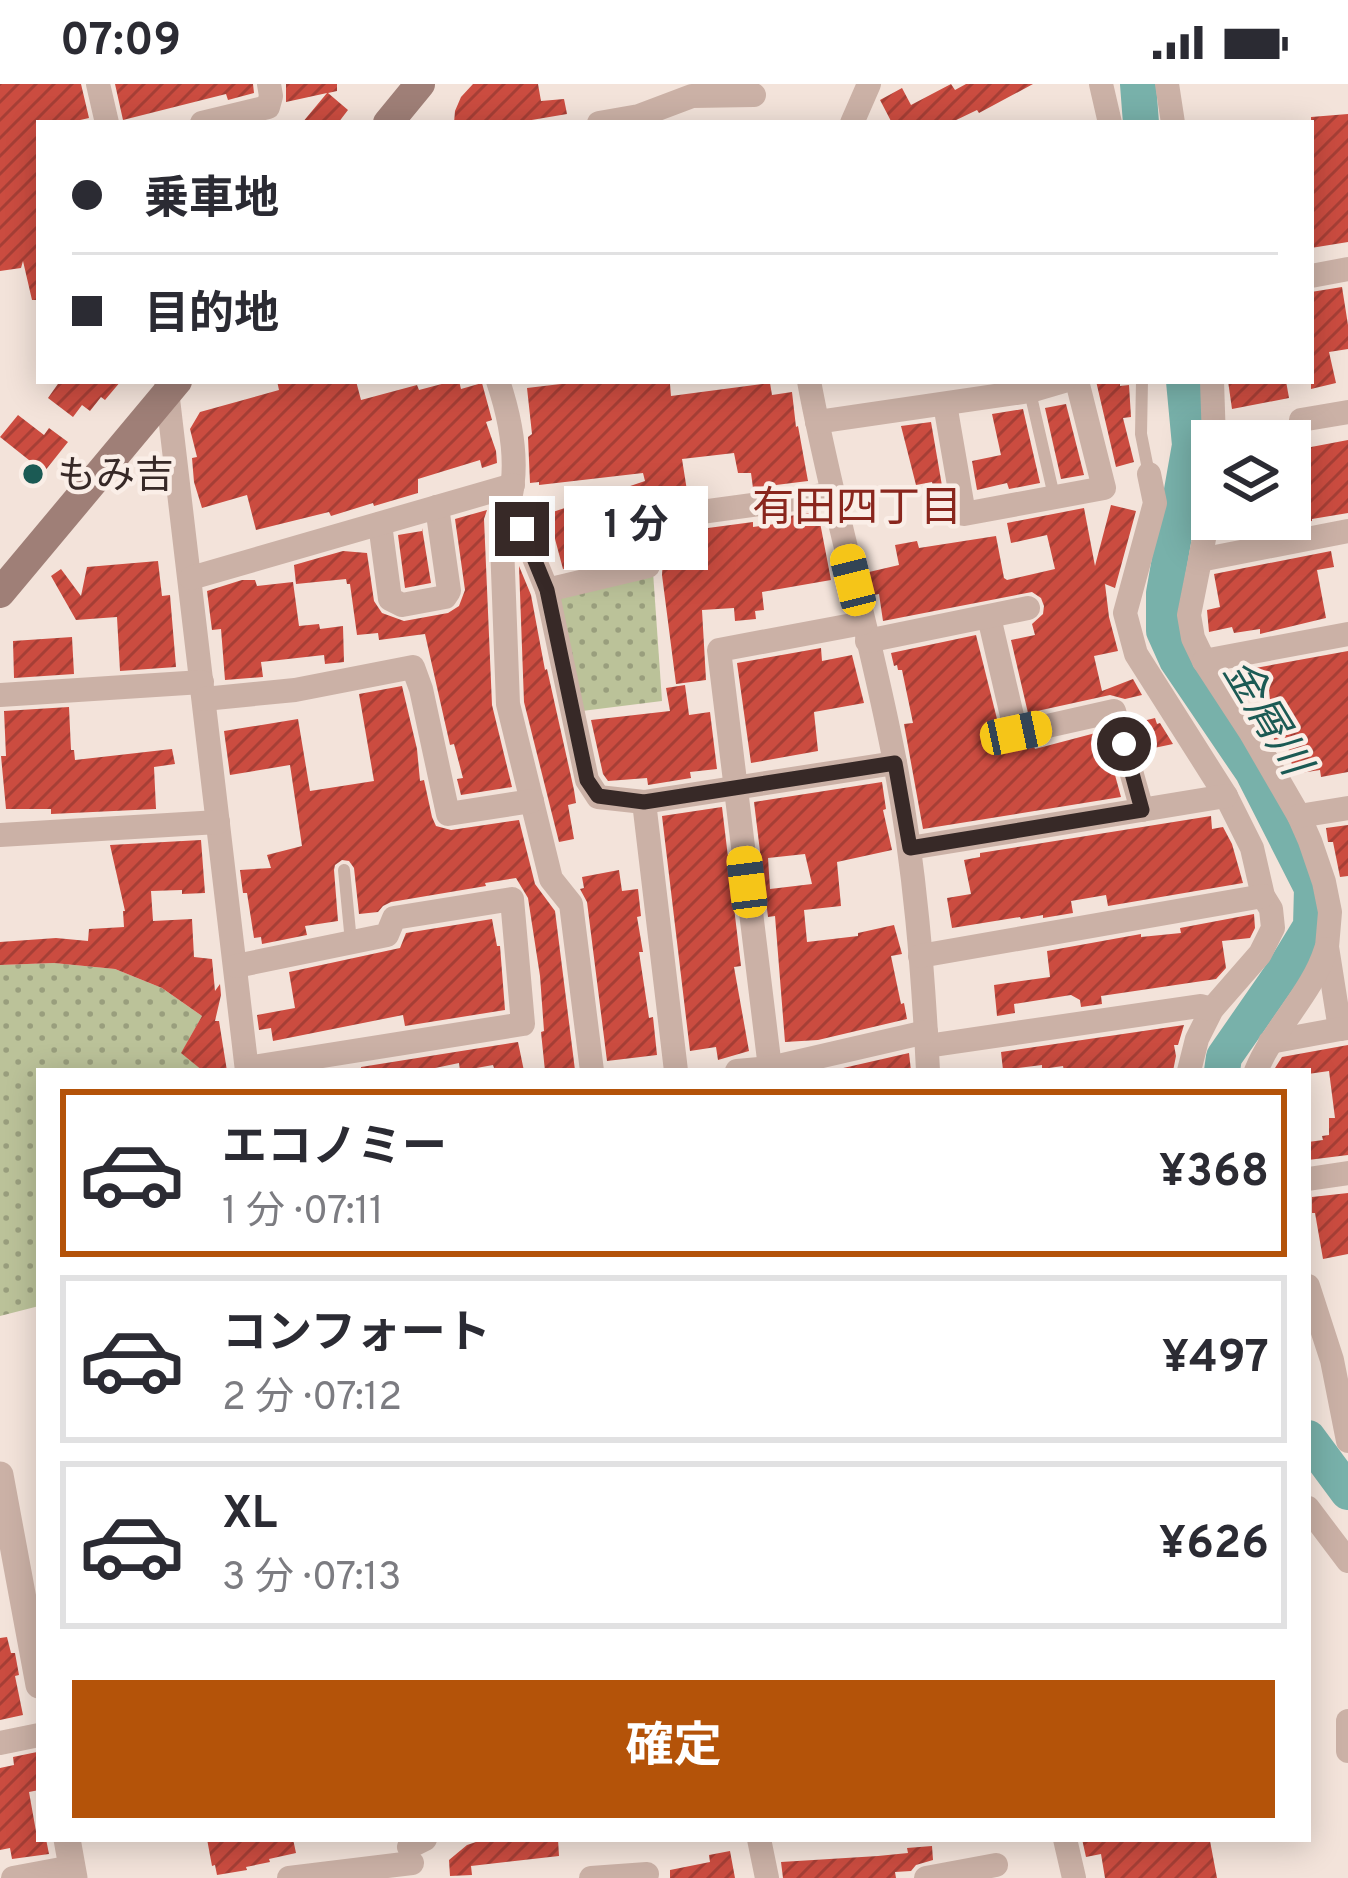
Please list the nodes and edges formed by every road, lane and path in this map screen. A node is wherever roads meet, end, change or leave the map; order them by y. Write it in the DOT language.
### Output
graph roads {
  1 [pos="98,84"];
  2 [pos="420,84"];
  3 [pos="869,84"];
  4 [pos="1101,84"];
  5 [pos="1167,84"];
  6 [pos="752,89"];
  7 [pos="274,105"];
  8 [pos="400,119"];
  9 [pos="106,120"];
  10 [pos="214,120"];
  11 [pos="616,120"];
  12 [pos="758,120"];
  13 [pos="853,120"];
  14 [pos="1109,120"];
  15 [pos="1173,120"];
  16 [pos="1348,269"];
  17 [pos="1314,275"];
  18 [pos="499,384"];
  19 [pos="810,384"];
  20 [pos="1054,384"];
  21 [pos="1078,384"];
  22 [pos="1142,384"];
  23 [pos="1212,384"];
  24 [pos="170,385"];
  25 [pos="1030,391"];
  26 [pos="944,404"];
  27 [pos="1348,412"];
  28 [pos="1213,420"];
  29 [pos="1301,420"];
  30 [pos="817,422"];
  31 [pos="1149,474"];
  32 [pos="512,492"];
  33 [pos="831,494"];
  34 [pos="1054,496"];
  35 [pos="437,507"];
  36 [pos="380,524"];
  37 [pos="1347,539"];
  38 [pos="1204,540"];
  39 [pos="1200,560"];
  40 [pos="191,578"];
  41 [pos="547,590"];
  42 [pos="0,592"];
  43 [pos="1028,608"];
  44 [pos="989,617"];
  45 [pos="865,632"];
  46 [pos="1348,634"];
  47 [pos="1204,661"];
  48 [pos="203,690"];
  49 [pos="0,695"];
  50 [pos="895,763"];
  51 [pos="735,789"];
  52 [pos="1226,796"];
  53 [pos="532,801"];
  54 [pos="644,802"];
  55 [pos="1348,808"];
  56 [pos="1142,810"];
  57 [pos="1299,816"];
  58 [pos="218,822"];
  59 [pos="0,835"];
  60 [pos="910,848"];
  61 [pos="344,870"];
  62 [pos="1263,896"];
  63 [pos="1339,911"];
  64 [pos="351,942"];
  65 [pos="1327,947"];
  66 [pos="920,956"];
  67 [pos="236,966"];
  68 [pos="1212,1009"];
  69 [pos="1344,1029"];
  70 [pos="1270,1042"];
  71 [pos="927,1050"];
  72 [pos="247,1068"];
  73 [pos="259,1068"];
  74 [pos="592,1068"];
  75 [pos="676,1068"];
  76 [pos="770,1068"];
  77 [pos="1190,1068"];
  78 [pos="1257,1068"];
  79 [pos="1348,1173"];
  80 [pos="1311,1179"];
  81 [pos="1311,1297"];
  82 [pos="1329,1361"];
  83 [pos="1348,1441"];
  84 [pos="0,1475"];
  85 [pos="1311,1512"];
  86 [pos="1348,1561"];
  87 [pos="11,1599"];
  88 [pos="36,1676"];
  89 [pos="1348,1721"];
  90 [pos="36,1737"];
  91 [pos="0,1744"];
  92 [pos="1348,1751"];
  93 [pos="68,1842"];
  94 [pos="759,1842"];
  95 [pos="1066,1842"];
  96 [pos="414,1853"];
  97 [pos="996,1865"];
  98 [pos="73,1873"];
  99 [pos="646,1874"];
  100 [pos="957,1875"];
  101 [pos="13,1878"];
  102 [pos="289,1878"];
  103 [pos="591,1878"];
  104 [pos="767,1878"];
  105 [pos="926,1878"];
  106 [pos="1074,1878"];
  1 -- 9 [label="street"];
  2 -- 8 [label="main road"];
  3 -- 13 [label="street"];
  4 -- 14 [label="street"];
  5 -- 15 [label="street"];
  6 -- 11 [label="street"];
  6 -- 12 [label="street"];
  7 -- 10 [label="street"];
  16 -- 17 [label="street"];
  18 -- 32 [label="street"];
  19 -- 30 [label="street"];
  20 -- 25 [label="street"];
  21 -- 34 [label="street"];
  22 -- 31 [label="lane"];
  23 -- 28 [label="street"];
  24 -- 40 [label="street"];
  24 -- 42 [label="main road"];
  25 -- 26 [label="street"];
  25 -- 34 [label="lane"];
  26 -- 30 [label="street"];
  26 -- 34 [label="street"];
  27 -- 29 [label="street"];
  30 -- 33 [label="street"];
  31 -- 52 [label="street"];
  32 -- 35 [label="street"];
  32 -- 41 [label="street"];
  32 -- 53 [label="street"];
  33 -- 41 [label="street"];
  33 -- 45 [label="street"];
  35 -- 36 [label="street"];
  35 -- 36 [label="street"];
  36 -- 40 [label="street"];
  37 -- 39 [label="street"];
  38 -- 39 [label="street"];
  39 -- 47 [label="street"];
  40 -- 48 [label="street"];
  41 -- 54 [label="street"];
  43 -- 44 [label="street"];
  44 -- 45 [label="street"];
  44 -- 56 [label="street"];
  45 -- 50 [label="street"];
  45 -- 51 [label="street"];
  46 -- 47 [label="street"];
  47 -- 57 [label="street"];
  48 -- 49 [label="street"];
  48 -- 53 [label="street"];
  48 -- 58 [label="street"];
  50 -- 51 [label="street"];
  50 -- 60 [label="street"];
  51 -- 54 [label="street"];
  51 -- 76 [label="street"];
  52 -- 56 [label="street"];
  52 -- 62 [label="street"];
  53 -- 74 [label="street"];
  54 -- 75 [label="street"];
  55 -- 57 [label="street"];
  56 -- 60 [label="street"];
  57 -- 63 [label="street"];
  58 -- 59 [label="street"];
  58 -- 67 [label="street"];
  60 -- 66 [label="street"];
  61 -- 64 [label="lane"];
  62 -- 66 [label="street"];
  62 -- 68 [label="street"];
  63 -- 65 [label="street"];
  64 -- 67 [label="street"];
  64 -- 73 [label="street"];
  65 -- 69 [label="street"];
  65 -- 70 [label="street"];
  66 -- 71 [label="street"];
  67 -- 72 [label="street"];
  68 -- 71 [label="street"];
  68 -- 77 [label="street"];
  69 -- 70 [label="street"];
  70 -- 78 [label="street"];
  71 -- 76 [label="street"];
  79 -- 80 [label="street"];
  81 -- 82 [label="street"];
  82 -- 83 [label="street"];
  84 -- 87 [label="street"];
  85 -- 86 [label="street"];
  87 -- 88 [label="street"];
  89 -- 92 [label="street"];
  90 -- 91 [label="street"];
  93 -- 98 [label="street"];
  94 -- 104 [label="street"];
  95 -- 106 [label="street"];
  96 -- 102 [label="street"];
  97 -- 100 [label="street"];
  98 -- 101 [label="street"];
  99 -- 103 [label="street"];
  100 -- 105 [label="street"];
}
